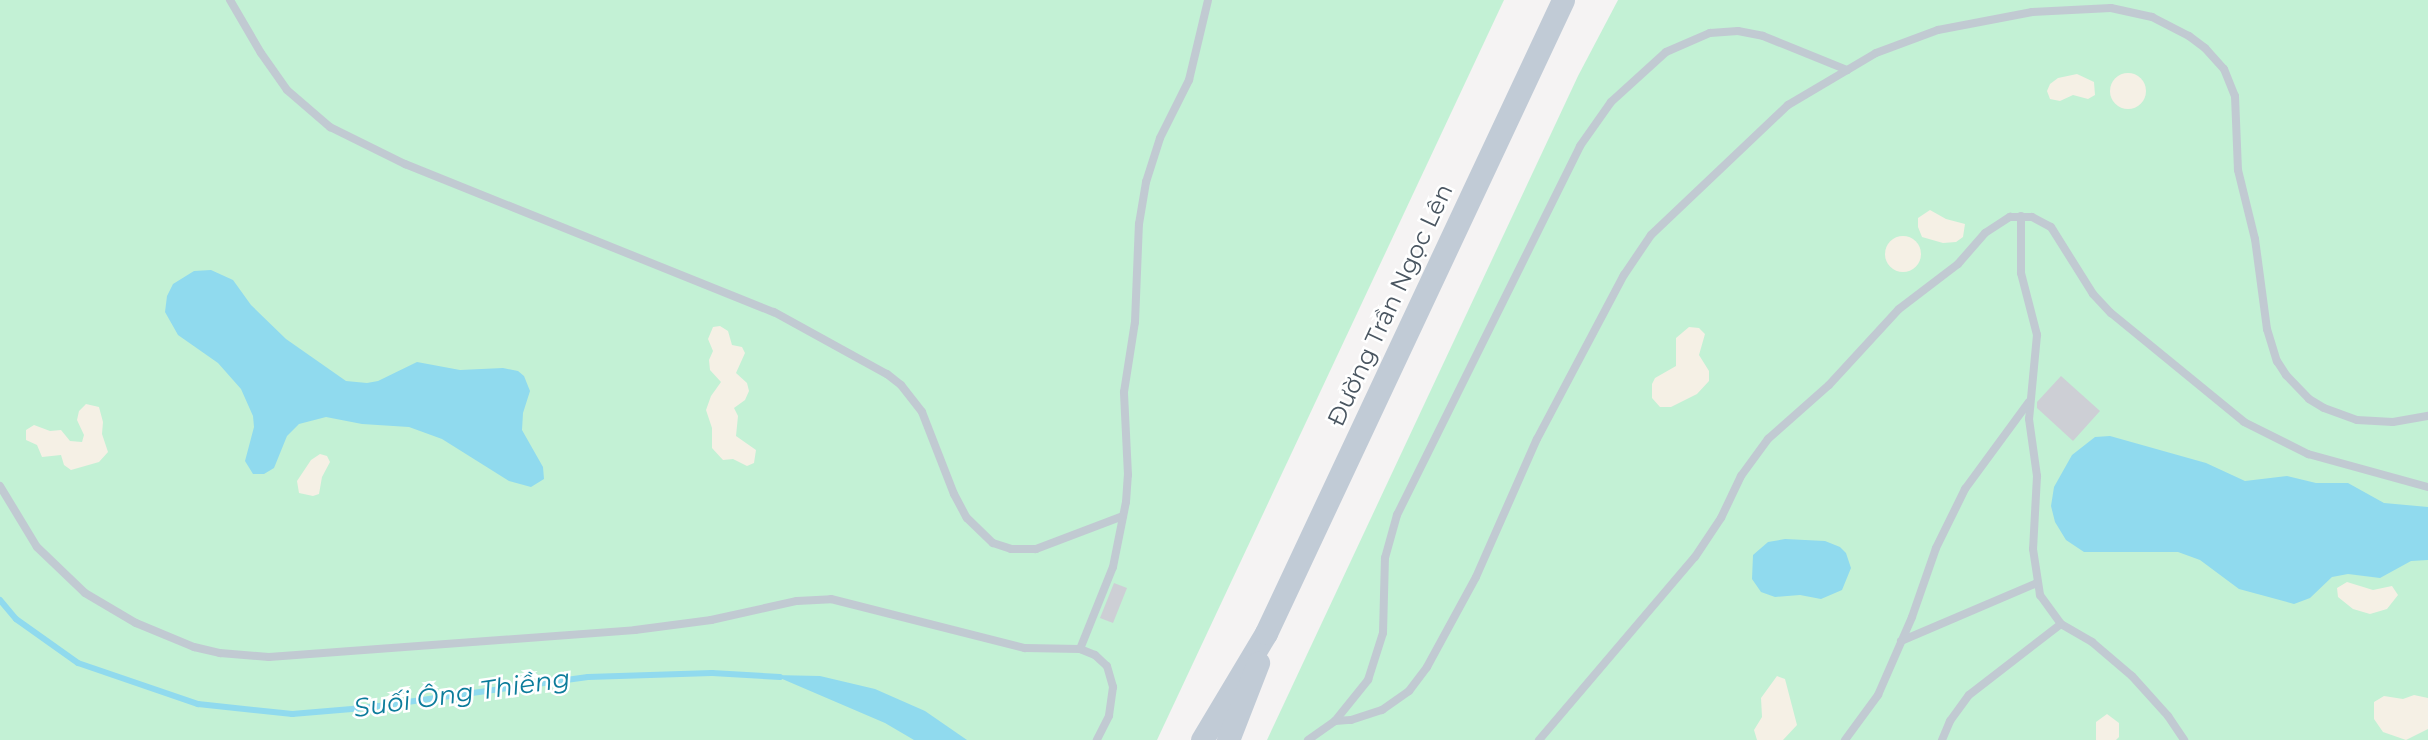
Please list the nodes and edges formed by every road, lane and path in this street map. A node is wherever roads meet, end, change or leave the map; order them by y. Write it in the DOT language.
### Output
graph roads {
  1 [pos="230,0"];
  2 [pos="1208,0"];
  3 [pos="1563,0"];
  4 [pos="1846,70"];
  5 [pos="2021,216"];
  6 [pos="2029,402"];
  7 [pos="2428,416"];
  8 [pos="0,486"];
  9 [pos="2428,487"];
  10 [pos="1123,516"];
  11 [pos="2036,583"];
  12 [pos="2061,624"];
  13 [pos="1266,633"];
  14 [pos="1901,641"];
  15 [pos="1080,649"];
  16 [pos="1335,721"];
  17 [pos="1097,740"];
  18 [pos="1202,740"];
  19 [pos="1228,740"];
  20 [pos="1308,740"];
  21 [pos="1539,740"];
  22 [pos="1845,740"];
  23 [pos="1942,740"];
  24 [pos="2184,740"];
  1 -- 10 [label="lane"];
  2 -- 10 [label="lane"];
  3 -- 13 [label="street, Đường Trần Ngọc Lên"];
  4 -- 7 [label="lane"];
  4 -- 16 [label="lane"];
  4 -- 16 [label="lane"];
  5 -- 6 [label="lane"];
  5 -- 9 [label="lane"];
  5 -- 21 [label="lane"];
  6 -- 11 [label="lane"];
  6 -- 14 [label="lane"];
  8 -- 15 [label="lane"];
  10 -- 15 [label="lane"];
  11 -- 12 [label="lane"];
  11 -- 14 [label="lane"];
  12 -- 23 [label="lane"];
  12 -- 24 [label="lane"];
  13 -- 18 [label="street, Đường Trần Ngọc Lên"];
  13 -- 19 [label="street, Đường Trần Ngọc Lên"];
  14 -- 22 [label="lane"];
  15 -- 17 [label="lane"];
  16 -- 20 [label="lane"];
}
